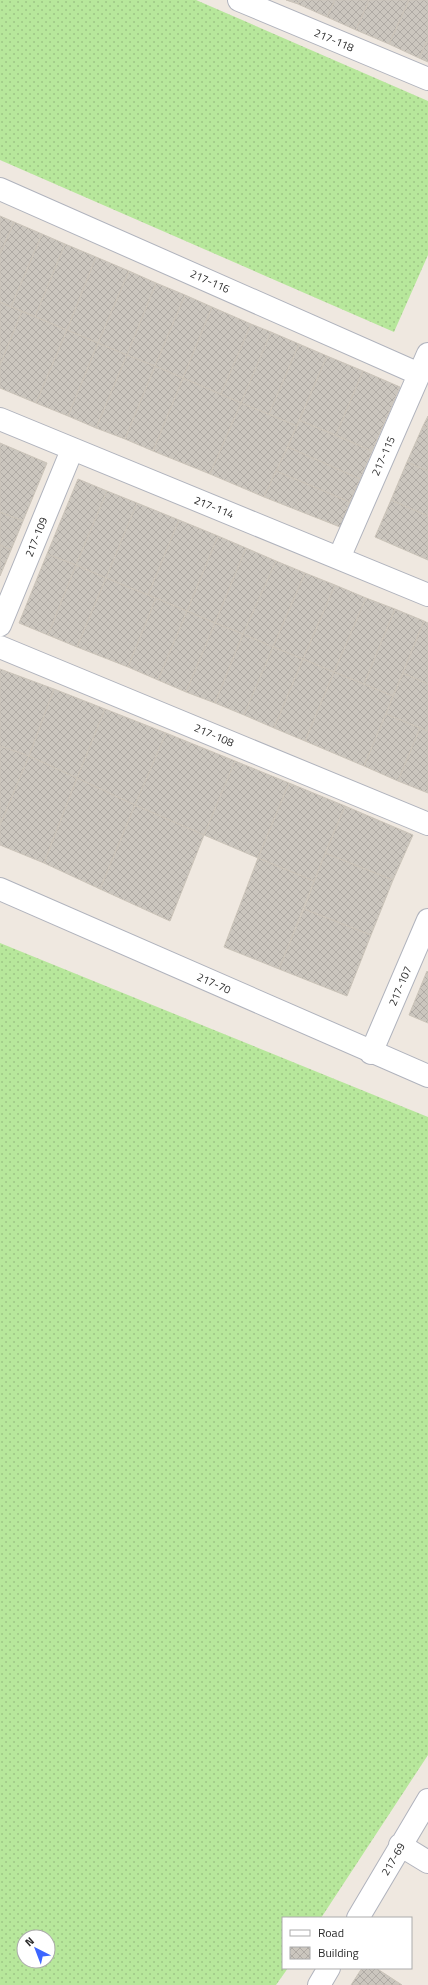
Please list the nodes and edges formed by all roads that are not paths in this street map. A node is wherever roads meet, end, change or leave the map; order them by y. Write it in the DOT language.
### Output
graph roads {
  1 [pos="239,0"];
  2 [pos="428,79"];
  3 [pos="0,188"];
  4 [pos="428,354"];
  5 [pos="419,374"];
  6 [pos="0,419"];
  7 [pos="72,450"];
  8 [pos="339,558"];
  9 [pos="428,595"];
  10 [pos="0,625"];
  11 [pos="0,647"];
  12 [pos="428,824"];
  13 [pos="0,889"];
  14 [pos="428,920"];
  15 [pos="371,1053"];
  16 [pos="428,1076"];
  17 [pos="428,1800"];
  18 [pos="400,1845"];
  19 [pos="428,1862"];
  20 [pos="359,1917"];
  21 [pos="328,1969"];
  22 [pos="319,1985"];
  1 -- 2 [label="street, 217-118"];
  3 -- 5 [label="street, 217-116"];
  4 -- 5 [label="street, 217-115"];
  5 -- 8 [label="street, 217-115"];
  6 -- 7 [label="street, 217-114"];
  7 -- 8 [label="street, 217-114"];
  7 -- 10 [label="street, 217-109"];
  8 -- 9 [label="street, 217-114"];
  11 -- 12 [label="street, 217-108"];
  13 -- 15 [label="street, 217-70"];
  14 -- 15 [label="street, 217-107"];
  15 -- 16 [label="street, 217-70"];
  17 -- 18 [label="street, 217-69"];
  18 -- 19 [label="street"];
  18 -- 20 [label="street, 217-69"];
  21 -- 22 [label="street"];
}
